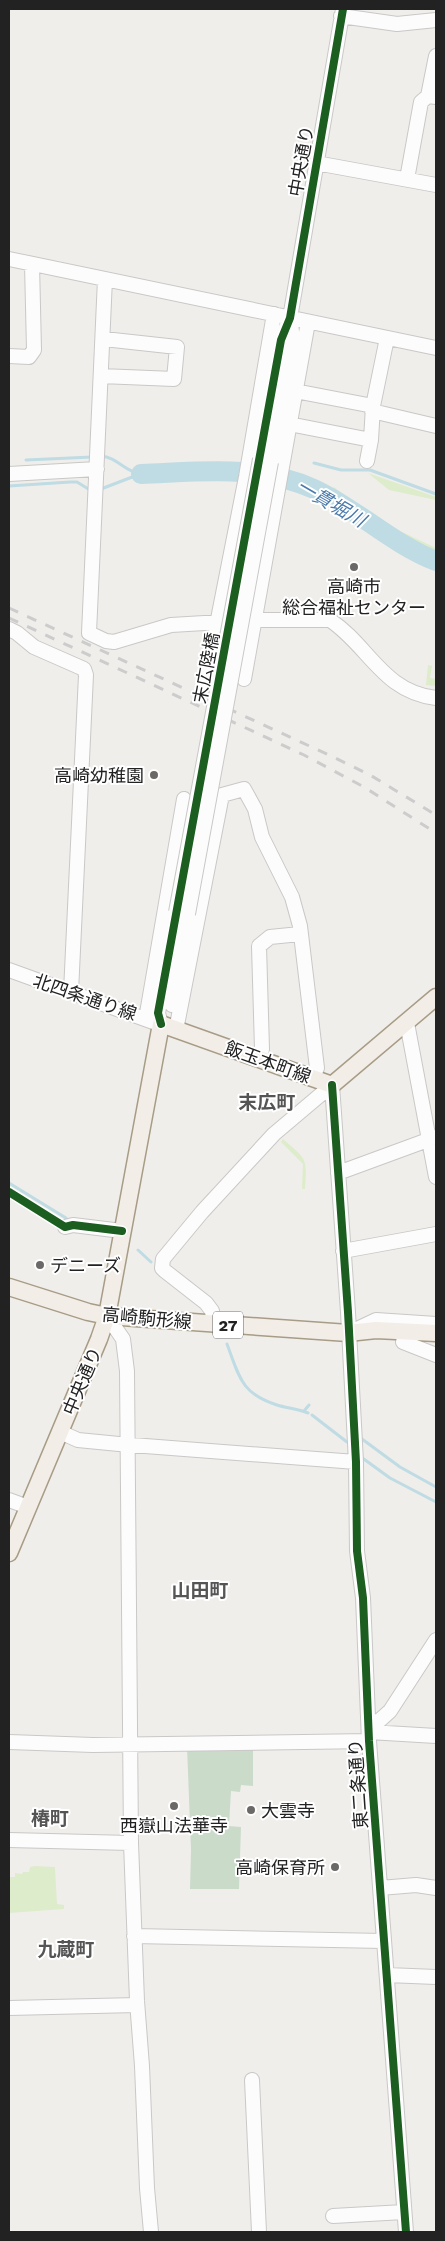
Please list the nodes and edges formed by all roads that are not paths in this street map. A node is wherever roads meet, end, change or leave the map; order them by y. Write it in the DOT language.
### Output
graph roads {
  1 [pos="342,12"];
  2 [pos="436,20"];
  3 [pos="436,56"];
  4 [pos="432,96"];
  5 [pos="316,163"];
  6 [pos="407,179"];
  7 [pos="436,185"];
  8 [pos="9,259"];
  9 [pos="32,264"];
  10 [pos="105,279"];
  11 [pos="274,314"];
  12 [pos="290,318"];
  13 [pos="308,322"];
  14 [pos="387,338"];
  15 [pos="104,339"];
  16 [pos="436,348"];
  17 [pos="9,356"];
  18 [pos="101,376"];
  19 [pos="295,391"];
  20 [pos="373,409"];
  21 [pos="289,424"];
  22 [pos="436,426"];
  23 [pos="371,440"];
  24 [pos="367,461"];
  25 [pos="97,469"];
  26 [pos="264,469"];
  27 [pos="9,474"];
  28 [pos="255,620"];
  29 [pos="218,623"];
  30 [pos="9,629"];
  31 [pos="244,679"];
  32 [pos="205,685"];
  33 [pos="436,698"];
  34 [pos="184,799"];
  35 [pos="183,909"];
  36 [pos="300,934"];
  37 [pos="9,970"];
  38 [pos="71,992"];
  39 [pos="436,997"];
  40 [pos="407,1023"];
  41 [pos="161,1024"];
  42 [pos="260,1058"];
  43 [pos="314,1078"];
  44 [pos="332,1085"];
  45 [pos="433,1138"];
  46 [pos="338,1173"];
  47 [pos="436,1177"];
  48 [pos="65,1227"];
  49 [pos="122,1231"];
  50 [pos="436,1234"];
  51 [pos="343,1251"];
  52 [pos="9,1287"];
  53 [pos="107,1316"];
  54 [pos="214,1324"];
  55 [pos="436,1324"];
  56 [pos="400,1332"];
  57 [pos="348,1333"];
  58 [pos="436,1333"];
  59 [pos="436,1344"];
  60 [pos="436,1355"];
  61 [pos="60,1432"];
  62 [pos="127,1445"];
  63 [pos="356,1462"];
  64 [pos="9,1500"];
  65 [pos="28,1507"];
  66 [pos="9,1553"];
  67 [pos="436,1640"];
  68 [pos="432,1656"];
  69 [pos="369,1732"];
  70 [pos="436,1736"];
  71 [pos="9,1742"];
  72 [pos="131,1745"];
  73 [pos="9,1840"];
  74 [pos="131,1843"];
  75 [pos="380,1888"];
  76 [pos="436,1888"];
  77 [pos="134,1936"];
  78 [pos="384,1942"];
  79 [pos="387,1975"];
  80 [pos="436,1977"];
  81 [pos="137,2005"];
  82 [pos="9,2008"];
  83 [pos="252,2080"];
  84 [pos="404,2212"];
  85 [pos="334,2216"];
  86 [pos="151,2232"];
  87 [pos="259,2232"];
  88 [pos="406,2232"];
  1 -- 2 [label="street"];
  1 -- 5 [label="street, 中央通り"];
  3 -- 4 [label="street"];
  4 -- 6 [label="street"];
  5 -- 6 [label="street"];
  5 -- 12 [label="street, 中央通り"];
  6 -- 7 [label="street"];
  8 -- 9 [label="street"];
  9 -- 10 [label="street"];
  9 -- 17 [label="street"];
  10 -- 11 [label="street"];
  10 -- 15 [label="street"];
  11 -- 12 [label="street"];
  11 -- 26 [label="street"];
  12 -- 13 [label="street"];
  12 -- 26 [label="street, 末広陸橋"];
  13 -- 14 [label="street"];
  13 -- 19 [label="street"];
  14 -- 16 [label="street"];
  14 -- 20 [label="street"];
  15 -- 18 [label="street"];
  15 -- 18 [label="street"];
  18 -- 25 [label="street"];
  19 -- 20 [label="street"];
  19 -- 21 [label="street"];
  20 -- 22 [label="street"];
  20 -- 23 [label="street"];
  21 -- 23 [label="street"];
  21 -- 26 [label="street"];
  23 -- 24 [label="street"];
  25 -- 27 [label="street"];
  25 -- 29 [label="street"];
  26 -- 28 [label="street"];
  26 -- 29 [label="street"];
  26 -- 35 [label="street, 末広陸橋, bridge"];
  28 -- 29 [label="street"];
  28 -- 31 [label="street"];
  28 -- 33 [label="street"];
  29 -- 32 [label="street"];
  30 -- 38 [label="street"];
  34 -- 35 [label="street"];
  35 -- 36 [label="street"];
  35 -- 41 [label="street"];
  35 -- 41 [label="street, 末広陸橋"];
  36 -- 42 [label="street"];
  36 -- 43 [label="street"];
  37 -- 38 [label="street, 北四条通り線"];
  38 -- 41 [label="street, 北四条通り線"];
  39 -- 40 [label="main road, 飯玉本町線"];
  40 -- 44 [label="main road, 飯玉本町線"];
  40 -- 45 [label="street"];
  41 -- 42 [label="main road, 飯玉本町線"];
  41 -- 49 [label="main road, 中央通り"];
  42 -- 43 [label="main road, 飯玉本町線"];
  43 -- 44 [label="main road, 飯玉本町線"];
  44 -- 46 [label="street, 東二条通り"];
  44 -- 54 [label="street"];
  45 -- 46 [label="street"];
  45 -- 47 [label="street"];
  46 -- 51 [label="street, 東二条通り"];
  48 -- 49 [label="street"];
  49 -- 53 [label="main road, 中央通り"];
  50 -- 51 [label="street"];
  51 -- 57 [label="street, 東二条通り"];
  52 -- 53 [label="main road, 高崎駒形線 / 27"];
  53 -- 54 [label="main road, 高崎駒形線 / 27"];
  53 -- 61 [label="main road, 中央通り"];
  53 -- 62 [label="street"];
  54 -- 57 [label="main road, 高崎駒形線 / 27"];
  55 -- 56 [label="street"];
  56 -- 57 [label="main road, 高崎駒形線 / 27"];
  56 -- 58 [label="main road, 高崎駒形線 / 27"];
  56 -- 59 [label="main road, 高崎駒形線 / 27"];
  56 -- 60 [label="street"];
  57 -- 63 [label="street, 東二条通り"];
  61 -- 62 [label="street"];
  61 -- 65 [label="main road, 中央通り"];
  62 -- 63 [label="street"];
  62 -- 72 [label="street"];
  63 -- 69 [label="street, 東二条通り"];
  64 -- 65 [label="street"];
  65 -- 66 [label="main road, 中央通り"];
  67 -- 68 [label="street"];
  68 -- 69 [label="street"];
  69 -- 70 [label="street"];
  69 -- 72 [label="street"];
  69 -- 75 [label="street, 東二条通り"];
  71 -- 72 [label="street"];
  72 -- 74 [label="street"];
  73 -- 74 [label="street"];
  74 -- 77 [label="street"];
  75 -- 76 [label="street"];
  75 -- 78 [label="street, 東二条通り"];
  77 -- 78 [label="street"];
  77 -- 81 [label="street"];
  78 -- 79 [label="street, 東二条通り"];
  79 -- 80 [label="street"];
  79 -- 84 [label="street, 東二条通り"];
  81 -- 82 [label="street"];
  81 -- 86 [label="street"];
  83 -- 87 [label="street"];
  84 -- 85 [label="street"];
  84 -- 88 [label="street, 東二条通り"];
}
